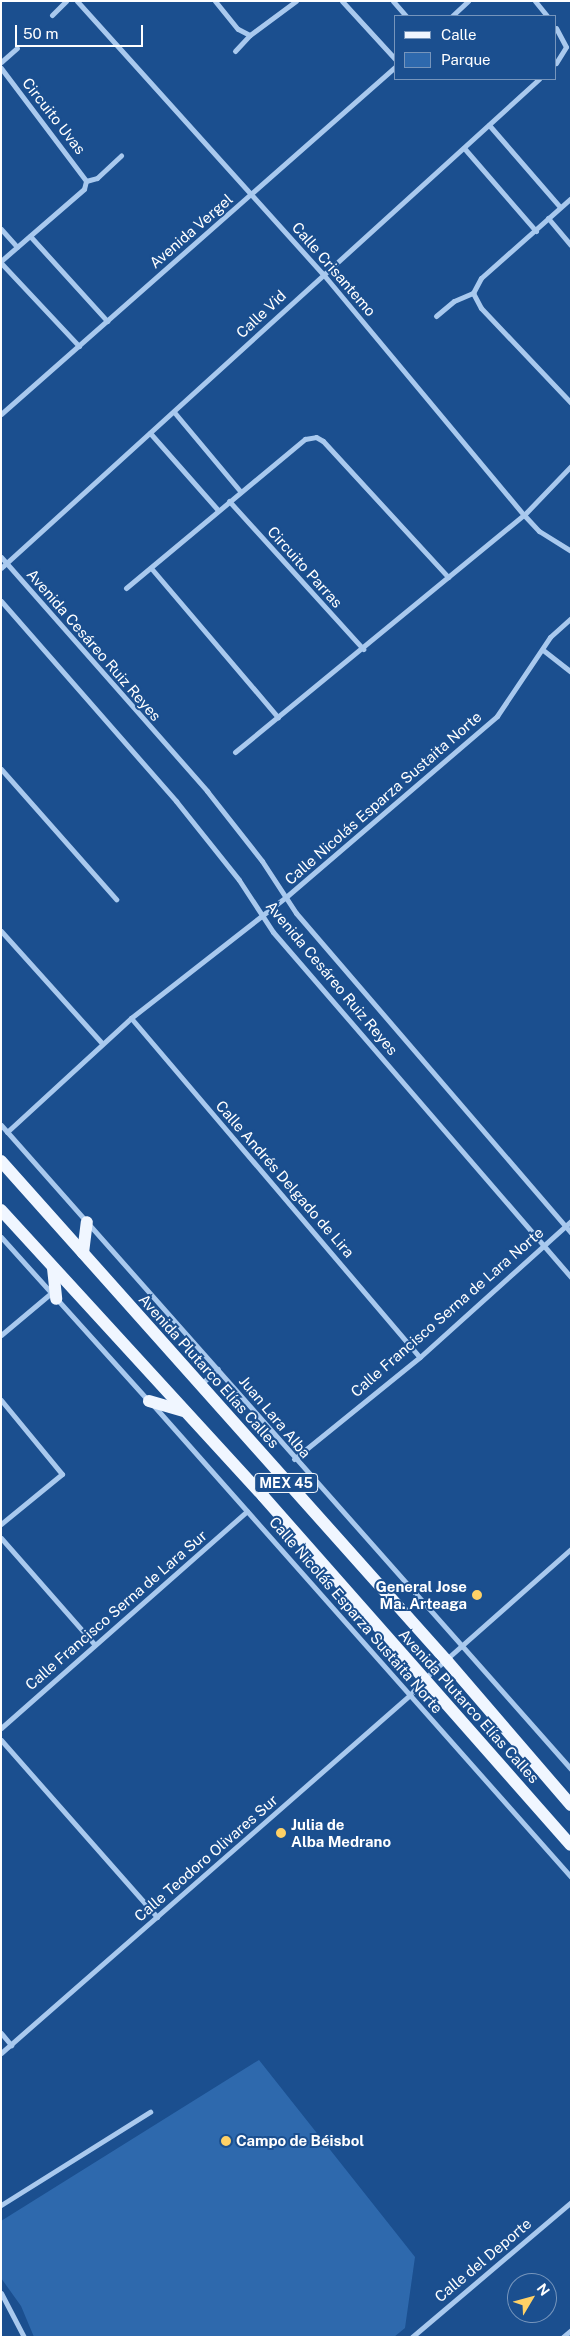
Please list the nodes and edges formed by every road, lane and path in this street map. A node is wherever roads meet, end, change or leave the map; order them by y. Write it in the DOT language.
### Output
graph roads {
  1 [pos="66,1"];
  2 [pos="77,1"];
  3 [pos="215,1"];
  4 [pos="296,1"];
  5 [pos="342,1"];
  6 [pos="393,1"];
  7 [pos="468,1"];
  8 [pos="535,1"];
  9 [pos="52,15"];
  10 [pos="405,15"];
  11 [pos="453,15"];
  12 [pos="546,15"];
  13 [pos="557,30"];
  14 [pos="250,35"];
  15 [pos="17,48"];
  16 [pos="235,50"];
  17 [pos="394,58"];
  18 [pos="557,61"];
  19 [pos="1,62"];
  20 [pos="1,68"];
  21 [pos="394,68"];
  22 [pos="538,80"];
  23 [pos="489,125"];
  24 [pos="464,148"];
  25 [pos="121,156"];
  26 [pos="86,180"];
  27 [pos="253,194"];
  28 [pos="571,198"];
  29 [pos="560,207"];
  30 [pos="548,218"];
  31 [pos="1,229"];
  32 [pos="536,231"];
  33 [pos="30,236"];
  34 [pos="571,245"];
  35 [pos="17,247"];
  36 [pos="1,262"];
  37 [pos="323,274"];
  38 [pos="473,293"];
  39 [pos="436,316"];
  40 [pos="107,321"];
  41 [pos="79,346"];
  42 [pos="571,403"];
  43 [pos="174,412"];
  44 [pos="1,414"];
  45 [pos="150,434"];
  46 [pos="571,466"];
  47 [pos="240,491"];
  48 [pos="229,501"];
  49 [pos="218,510"];
  50 [pos="524,515"];
  51 [pos="571,551"];
  52 [pos="1,557"];
  53 [pos="6,563"];
  54 [pos="1,568"];
  55 [pos="151,568"];
  56 [pos="448,577"];
  57 [pos="126,588"];
  58 [pos="1,601"];
  59 [pos="571,618"];
  60 [pos="363,649"];
  61 [pos="543,650"];
  62 [pos="571,672"];
  63 [pos="278,717"];
  64 [pos="235,752"];
  65 [pos="1,769"];
  66 [pos="286,896"];
  67 [pos="116,900"];
  68 [pos="261,915"];
  69 [pos="1,931"];
  70 [pos="131,1018"];
  71 [pos="102,1043"];
  72 [pos="1,1125"];
  73 [pos="7,1132"];
  74 [pos="1,1161"];
  75 [pos="1,1210"];
  76 [pos="571,1221"];
  77 [pos="87,1222"];
  78 [pos="565,1226"];
  79 [pos="571,1233"];
  80 [pos="1,1237"];
  81 [pos="542,1245"];
  82 [pos="83,1253"];
  83 [pos="53,1268"];
  84 [pos="571,1277"];
  85 [pos="54,1296"];
  86 [pos="1,1335"];
  87 [pos="420,1357"];
  88 [pos="218,1369"];
  89 [pos="200,1385"];
  90 [pos="1,1400"];
  91 [pos="149,1400"];
  92 [pos="184,1411"];
  93 [pos="294,1459"];
  94 [pos="247,1511"];
  95 [pos="1,1524"];
  96 [pos="1,1538"];
  97 [pos="571,1548"];
  98 [pos="94,1644"];
  99 [pos="463,1645"];
  100 [pos="447,1661"];
  101 [pos="424,1679"];
  102 [pos="410,1695"];
  103 [pos="1,1728"];
  104 [pos="1,1740"];
  105 [pos="571,1769"];
  106 [pos="571,1806"];
  107 [pos="571,1845"];
  108 [pos="571,1877"];
  109 [pos="157,1917"];
  110 [pos="1,2034"];
  111 [pos="11,2045"];
  112 [pos="1,2052"];
  113 [pos="150,2112"];
  114 [pos="571,2202"];
  115 [pos="1,2205"];
  116 [pos="1,2293"];
  117 [pos="571,2330"];
  118 [pos="24,2337"];
  119 [pos="412,2337"];
  120 [pos="563,2337"];
  1 -- 9 [label="street"];
  2 -- 27 [label="street, Calle Crisantemo"];
  3 -- 14 [label="street"];
  4 -- 14 [label="street"];
  5 -- 17 [label="street"];
  6 -- 10 [label="street"];
  7 -- 11 [label="street"];
  8 -- 12 [label="street"];
  13 -- 18 [label="street"];
  14 -- 16 [label="street"];
  15 -- 19 [label="street"];
  20 -- 26 [label="street, Circuito Uvas"];
  21 -- 27 [label="street, Avenida Vergel"];
  22 -- 23 [label="street, Calle Vid"];
  23 -- 24 [label="street, Calle Vid"];
  23 -- 29 [label="street"];
  24 -- 32 [label="street"];
  24 -- 37 [label="street, Calle Vid"];
  25 -- 26 [label="street"];
  26 -- 33 [label="street"];
  27 -- 37 [label="street, Calle Crisantemo"];
  27 -- 40 [label="street, Avenida Vergel"];
  28 -- 29 [label="street"];
  29 -- 30 [label="street"];
  30 -- 32 [label="street"];
  30 -- 34 [label="street"];
  31 -- 35 [label="street"];
  32 -- 38 [label="street"];
  33 -- 35 [label="street"];
  33 -- 40 [label="street"];
  35 -- 36 [label="street"];
  36 -- 41 [label="street"];
  37 -- 43 [label="street, Calle Vid"];
  37 -- 50 [label="street, Calle Crisantemo"];
  38 -- 39 [label="street"];
  38 -- 42 [label="street"];
  40 -- 41 [label="street, Avenida Vergel"];
  41 -- 44 [label="street, Avenida Vergel"];
  43 -- 45 [label="street, Calle Vid"];
  43 -- 47 [label="street"];
  45 -- 49 [label="street"];
  45 -- 53 [label="street, Calle Vid"];
  46 -- 50 [label="street"];
  47 -- 48 [label="street"];
  47 -- 56 [label="street"];
  48 -- 49 [label="street"];
  48 -- 60 [label="street, Circuito Parras"];
  49 -- 55 [label="street"];
  50 -- 51 [label="street, Calle Crisantemo"];
  50 -- 56 [label="street"];
  52 -- 53 [label="street, Avenida Cesáreo Ruiz Reyes"];
  53 -- 54 [label="street, Calle Vid"];
  53 -- 66 [label="street, Avenida Cesáreo Ruiz Reyes"];
  55 -- 57 [label="street"];
  55 -- 63 [label="street"];
  56 -- 60 [label="street"];
  58 -- 68 [label="street, Avenida Cesáreo Ruiz Reyes"];
  59 -- 61 [label="street, Calle Nicolás Esparza Sustaita Norte"];
  60 -- 63 [label="street"];
  61 -- 62 [label="street"];
  61 -- 66 [label="street, Calle Nicolás Esparza Sustaita Norte"];
  63 -- 64 [label="street"];
  65 -- 67 [label="street"];
  66 -- 68 [label="street, Calle Nicolás Esparza Sustaita Norte"];
  66 -- 78 [label="street, Avenida Cesáreo Ruiz Reyes"];
  68 -- 70 [label="street, Calle Nicolás Esparza Sustaita Norte"];
  68 -- 81 [label="street, Avenida Cesáreo Ruiz Reyes"];
  69 -- 71 [label="street"];
  70 -- 71 [label="street, Calle Nicolás Esparza Sustaita Norte"];
  70 -- 87 [label="street, Calle Andrés Delgado de Lira"];
  71 -- 73 [label="street, Calle Nicolás Esparza Sustaita Norte"];
  72 -- 73 [label="street, Juan Lara Alba"];
  73 -- 77 [label="street, Juan Lara Alba"];
  74 -- 82 [label="main road, Avenida Plutarco Elías Calles / MEX 45"];
  75 -- 83 [label="main road, Avenida Plutarco Elías Calles / MEX 45"];
  76 -- 78 [label="street, Calle Francisco Serna de Lara Norte"];
  77 -- 82 [label="main road"];
  77 -- 88 [label="street, Juan Lara Alba"];
  78 -- 79 [label="street, Avenida Cesáreo Ruiz Reyes"];
  78 -- 81 [label="street, Calle Francisco Serna de Lara Norte"];
  80 -- 85 [label="street, Calle Nicolás Esparza Sustaita Norte"];
  81 -- 84 [label="street, Avenida Cesáreo Ruiz Reyes"];
  81 -- 87 [label="street, Calle Francisco Serna de Lara Norte"];
  82 -- 89 [label="main road, Avenida Plutarco Elías Calles / MEX 45"];
  83 -- 85 [label="main road"];
  83 -- 92 [label="main road, Avenida Plutarco Elías Calles / MEX 45"];
  85 -- 86 [label="street"];
  85 -- 91 [label="street, Calle Nicolás Esparza Sustaita Norte"];
  87 -- 93 [label="street, Calle Francisco Serna de Lara Norte"];
  88 -- 89 [label="street"];
  88 -- 93 [label="street, Juan Lara Alba"];
  89 -- 100 [label="main road, Avenida Plutarco Elías Calles / MEX 45"];
  90 -- 95 [label="street"];
  91 -- 92 [label="main road"];
  91 -- 94 [label="street, Calle Nicolás Esparza Sustaita Norte"];
  92 -- 101 [label="main road, Avenida Plutarco Elías Calles / MEX 45"];
  93 -- 99 [label="street, Juan Lara Alba"];
  94 -- 98 [label="street, Calle Francisco Serna de Lara Sur"];
  94 -- 102 [label="street, Calle Nicolás Esparza Sustaita Norte"];
  96 -- 98 [label="street"];
  97 -- 99 [label="street, Calle Teodoro Olivares Sur"];
  98 -- 103 [label="street, Calle Francisco Serna de Lara Sur"];
  99 -- 100 [label="street, Calle Teodoro Olivares Sur"];
  99 -- 105 [label="street, Juan Lara Alba"];
  100 -- 101 [label="street, Calle Teodoro Olivares Sur"];
  100 -- 106 [label="main road, Avenida Plutarco Elías Calles / MEX 45"];
  101 -- 102 [label="street, Calle Teodoro Olivares Sur"];
  101 -- 107 [label="main road, Avenida Plutarco Elías Calles / MEX 45"];
  102 -- 108 [label="street, Calle Nicolás Esparza Sustaita Norte"];
  102 -- 109 [label="street, Calle Teodoro Olivares Sur"];
  104 -- 109 [label="street"];
  109 -- 111 [label="street, Calle Teodoro Olivares Sur"];
  110 -- 111 [label="street"];
  111 -- 112 [label="street, Calle Teodoro Olivares Sur"];
  113 -- 115 [label="street"];
  114 -- 119 [label="street, Calle del Deporte"];
  116 -- 118 [label="street"];
  117 -- 120 [label="street"];
}
